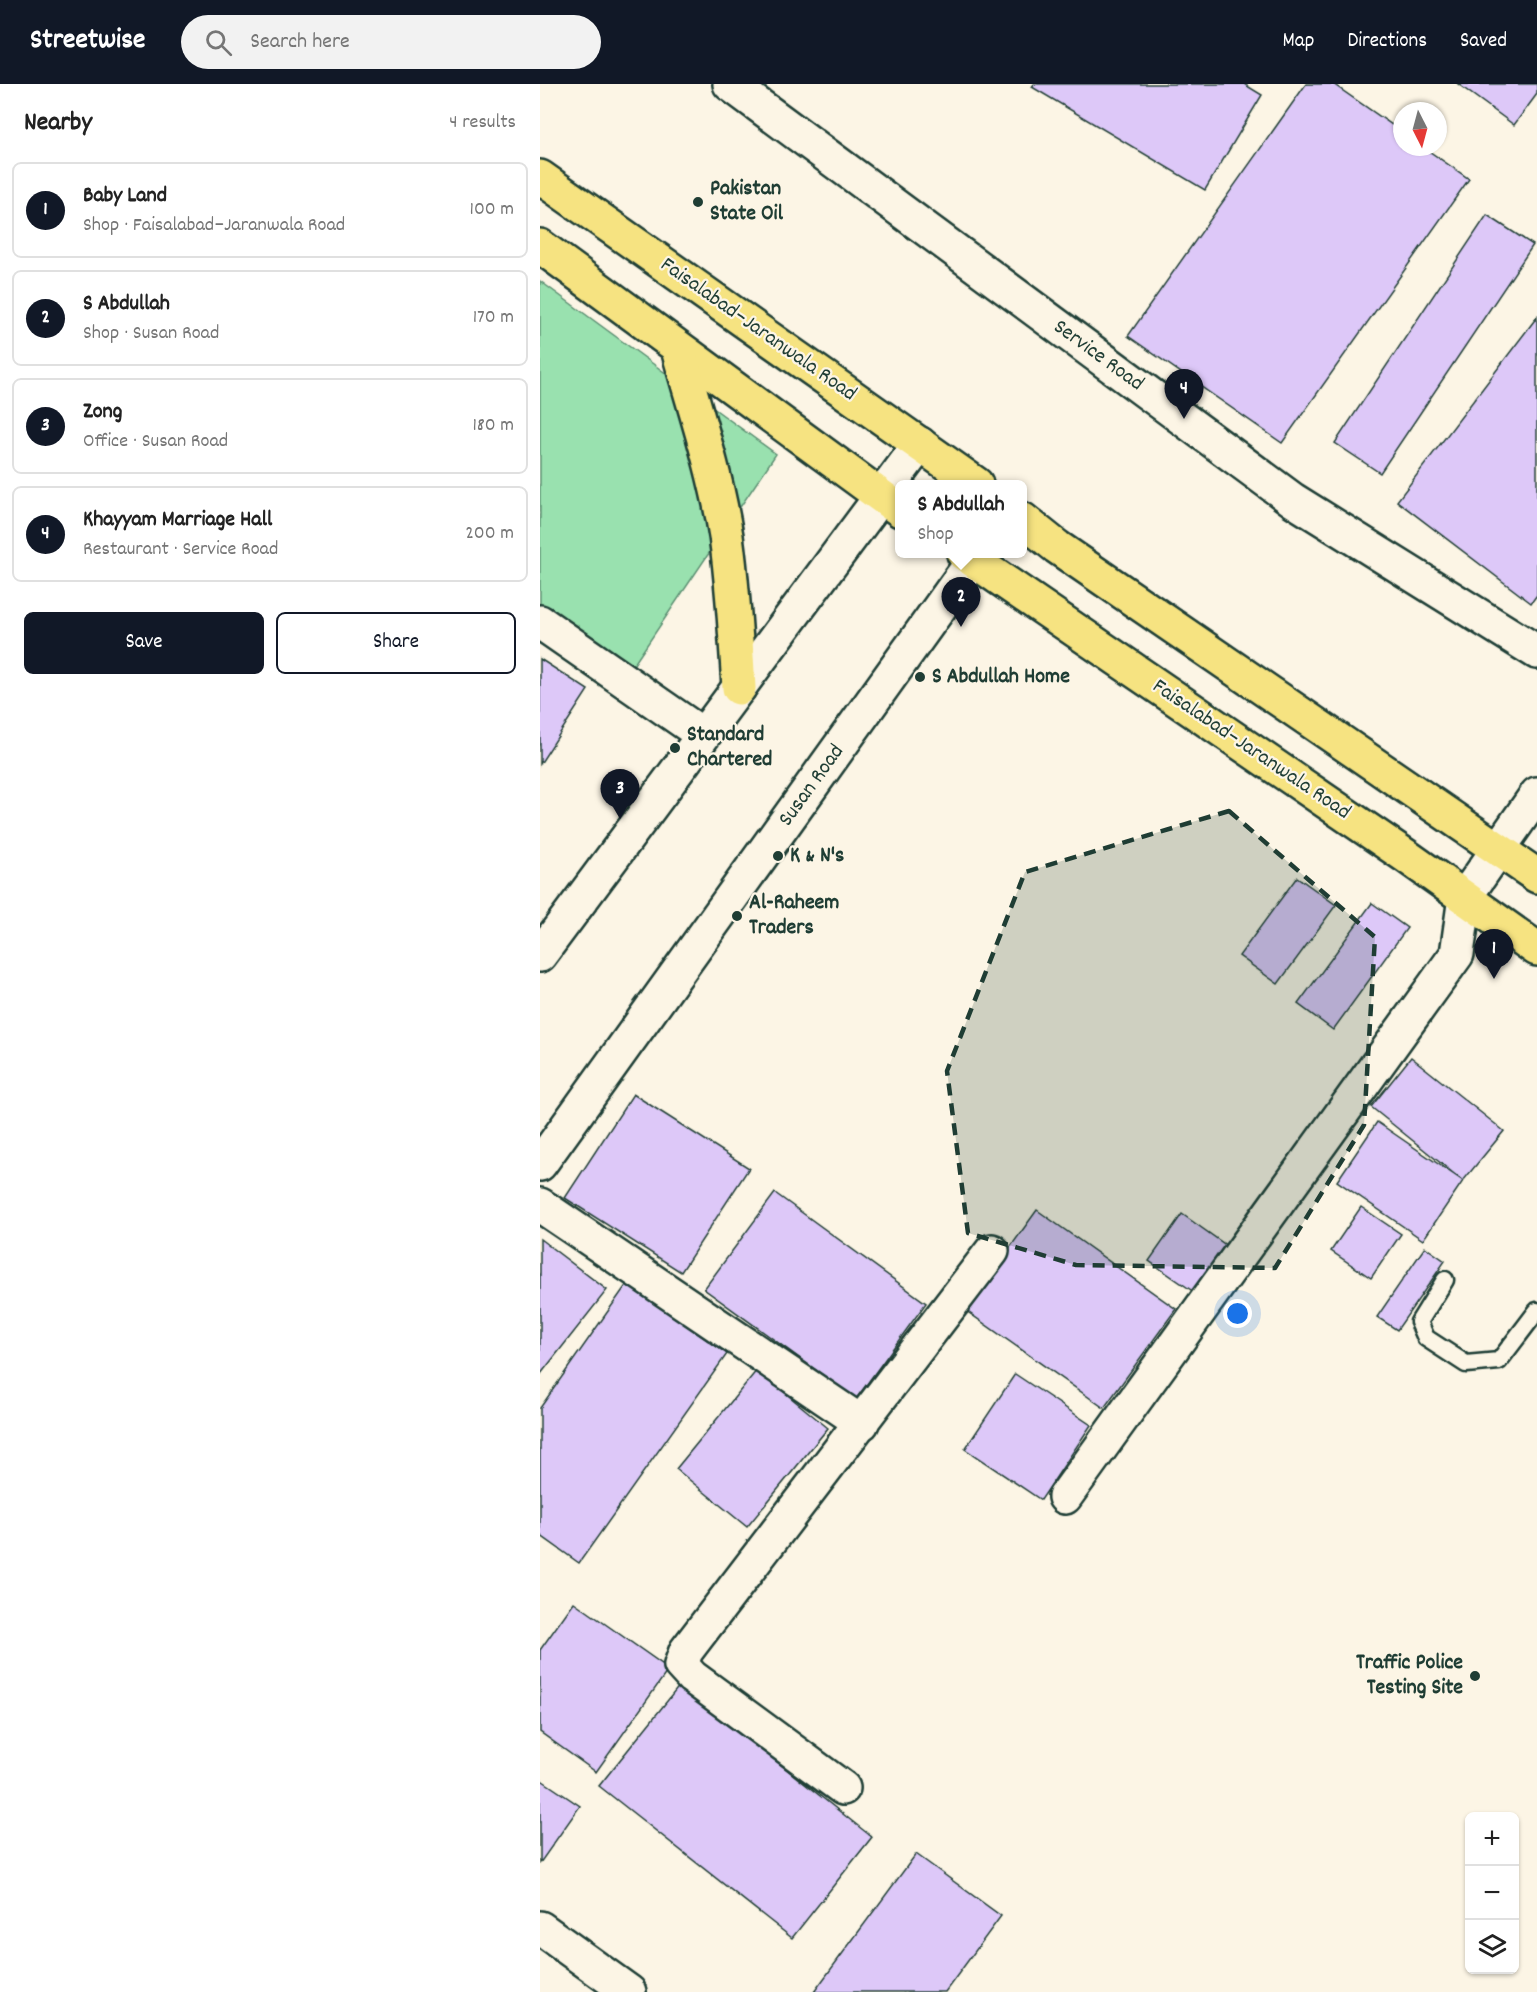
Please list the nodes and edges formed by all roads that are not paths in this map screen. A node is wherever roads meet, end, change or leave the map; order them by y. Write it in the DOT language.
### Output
graph roads {
  1 [pos="730,84"];
  2 [pos="540,177"];
  3 [pos="540,246"];
  4 [pos="678,349"];
  5 [pos="920,444"];
  6 [pos="902,480"];
  7 [pos="970,480"];
  8 [pos="890,504"];
  9 [pos="1027,522"];
  10 [pos="971,558"];
  11 [pos="975,558"];
  12 [pos="540,622"];
  13 [pos="1537,652"];
  14 [pos="739,688"];
  15 [pos="703,735"];
  16 [pos="1537,794"];
  17 [pos="1498,848"];
  18 [pos="1537,876"];
  19 [pos="1465,897"];
  20 [pos="1537,949"];
  21 [pos="540,955"];
  22 [pos="540,1164"];
  23 [pos="540,1205"];
  24 [pos="992,1251"];
  25 [pos="1445,1280"];
  26 [pos="1537,1311"];
  27 [pos="862,1424"];
  28 [pos="1065,1497"];
  29 [pos="843,1788"];
  30 [pos="540,1928"];
  31 [pos="628,1992"];
  1 -- 13 [label="street, Service Road"];
  2 -- 5 [label="main road, Faisalabad–Jaranwala Road"];
  3 -- 4 [label="main road"];
  4 -- 8 [label="main road"];
  4 -- 14 [label="main road"];
  5 -- 6 [label="street"];
  5 -- 7 [label="main road, Faisalabad–Jaranwala Road"];
  8 -- 14 [label="street"];
  9 -- 17 [label="main road"];
  10 -- 22 [label="street, Susan Road"];
  11 -- 19 [label="main road, Faisalabad–Jaranwala Road"];
  12 -- 15 [label="street"];
  14 -- 15 [label="street"];
  15 -- 21 [label="street"];
  16 -- 17 [label="street"];
  17 -- 18 [label="main road"];
  17 -- 19 [label="street"];
  19 -- 20 [label="main road, Faisalabad–Jaranwala Road"];
  19 -- 28 [label="street"];
  23 -- 27 [label="street"];
  24 -- 27 [label="street"];
  25 -- 26 [label="lane"];
  27 -- 29 [label="street"];
  30 -- 31 [label="street"];
}
